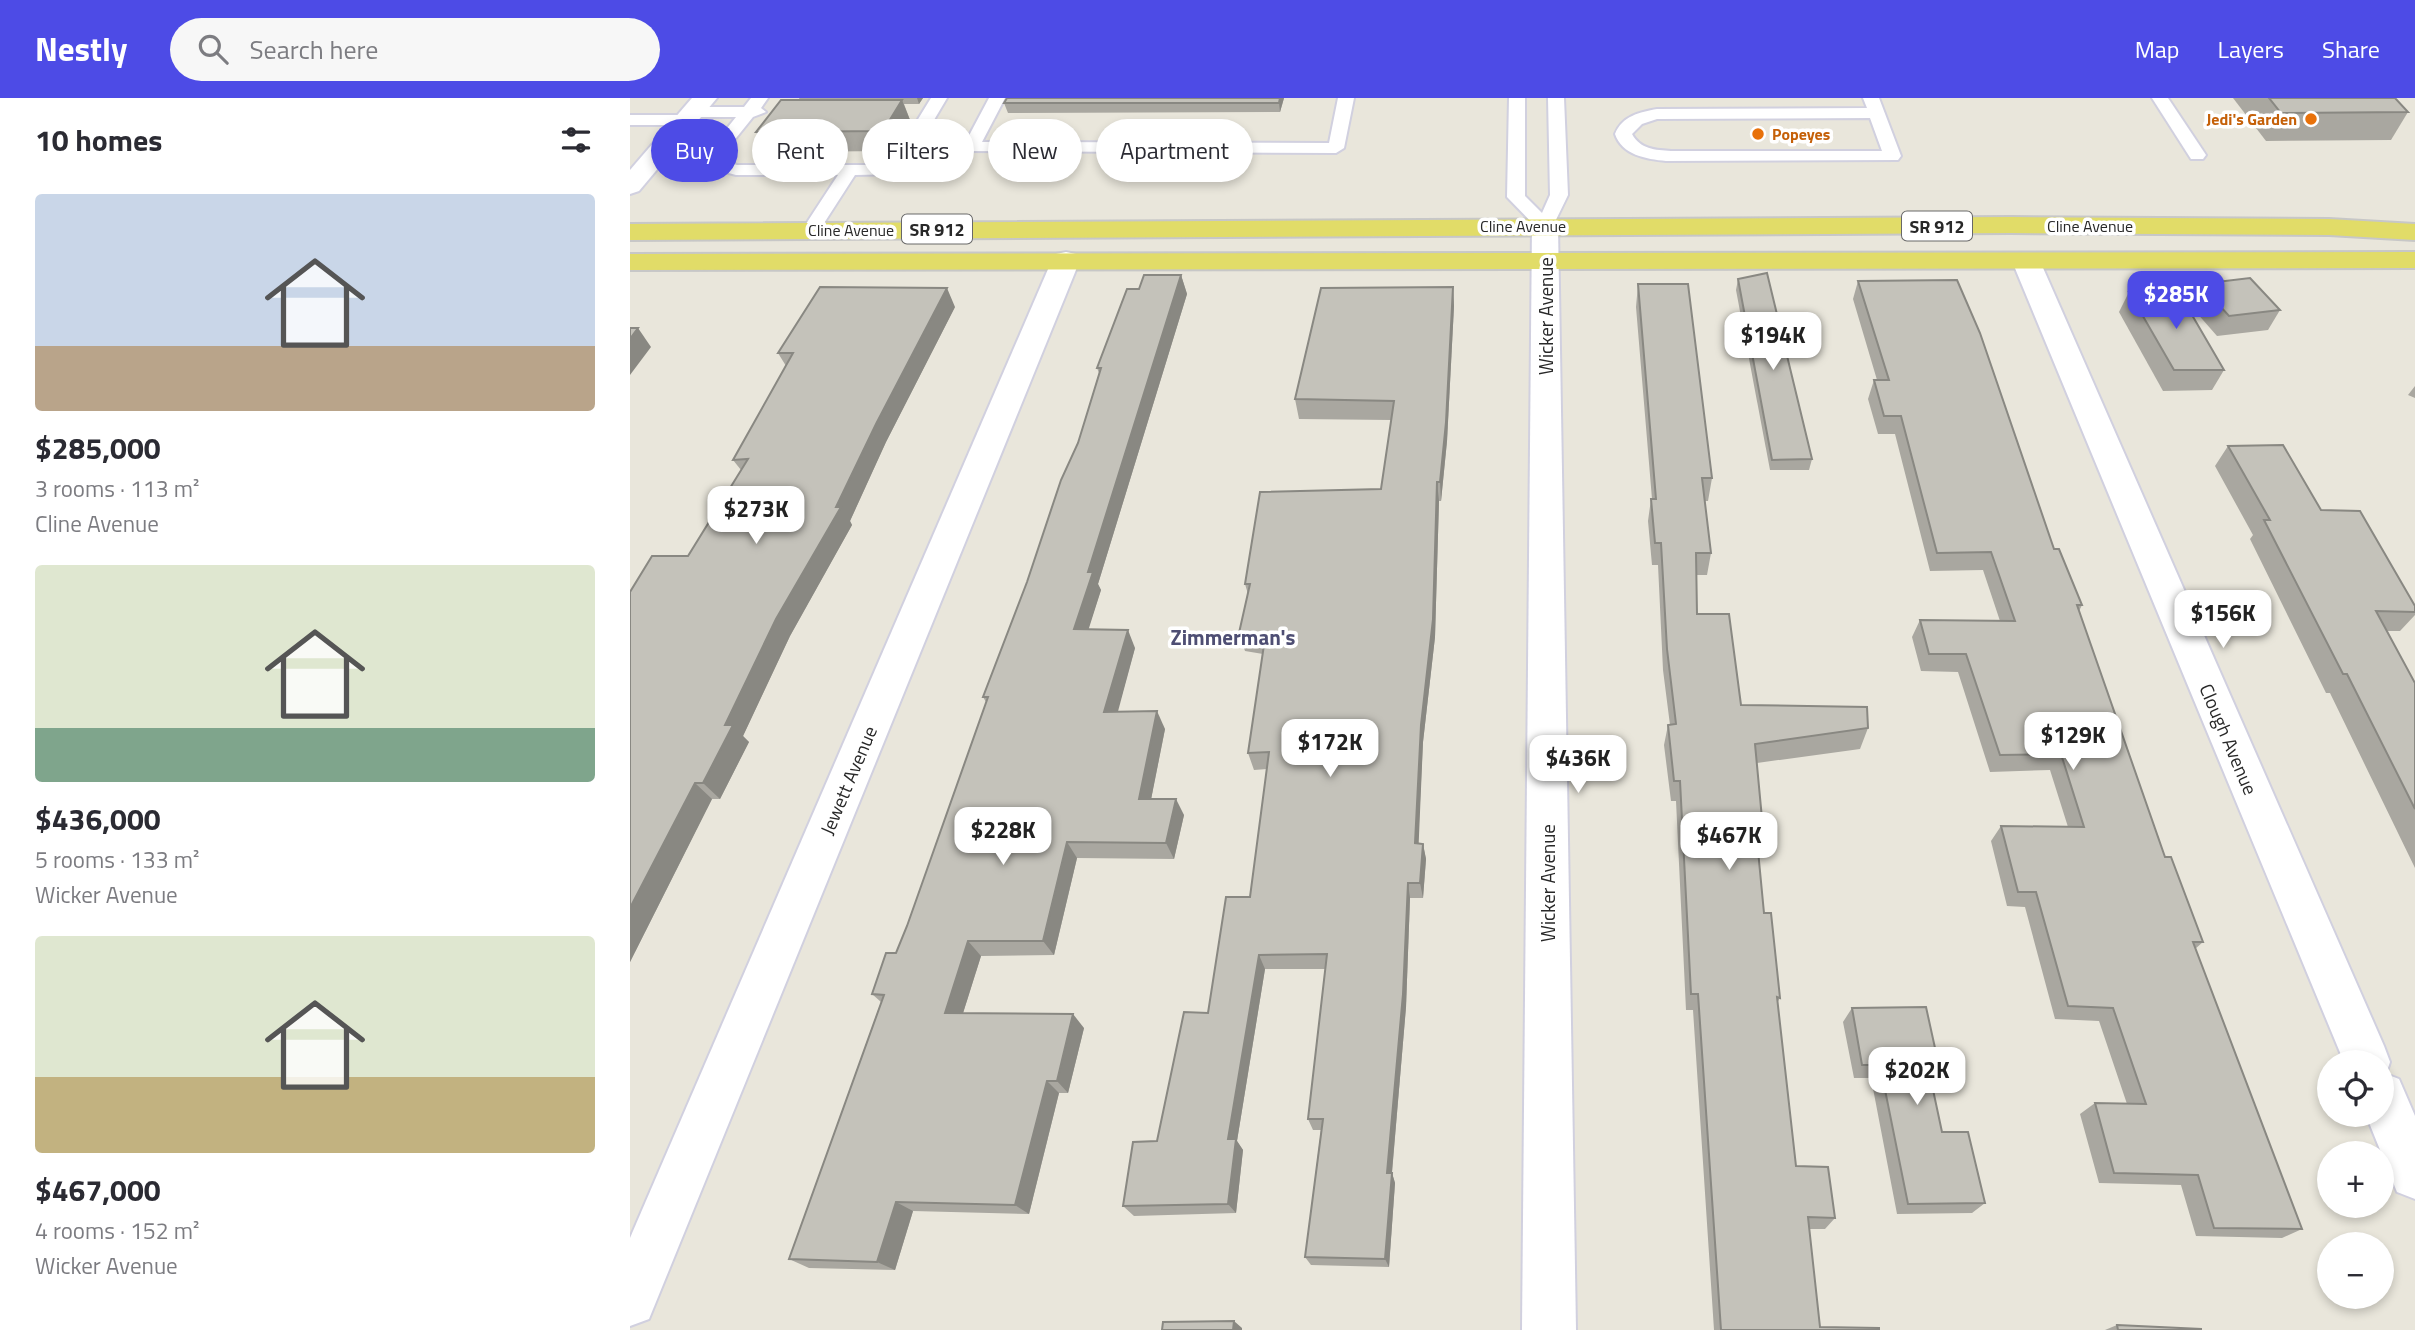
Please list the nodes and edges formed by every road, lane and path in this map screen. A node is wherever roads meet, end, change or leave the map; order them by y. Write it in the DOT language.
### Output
graph roads {
  1 [pos="649,98"];
  2 [pos="997,98"];
  3 [pos="1346,98"];
  4 [pos="1517,98"];
  5 [pos="1556,98"];
  6 [pos="2160,98"];
  7 [pos="755,105"];
  8 [pos="1667,106"];
  9 [pos="1874,106"];
  10 [pos="928,108"];
  11 [pos="695,110"];
  12 [pos="777,112"];
  13 [pos="630,119"];
  14 [pos="2197,155"];
  15 [pos="640,163"];
  16 [pos="850,170"];
  17 [pos="630,187"];
  18 [pos="2415,215"];
  19 [pos="2329,227"];
  20 [pos="811,230"];
  21 [pos="630,232"];
  22 [pos="2415,232"];
  23 [pos="1545,243"];
  24 [pos="1066,260"];
  25 [pos="2415,260"];
  26 [pos="2026,261"];
  27 [pos="630,262"];
  28 [pos="2362,1050"];
  29 [pos="2394,1124"];
  30 [pos="2415,1174"];
  31 [pos="630,1300"];
  32 [pos="1549,1330"];
  1 -- 13 [label="lane"];
  2 -- 3 [label="lane"];
  4 -- 23 [label="lane"];
  5 -- 23 [label="lane"];
  6 -- 14 [label="lane"];
  7 -- 11 [label="lane"];
  7 -- 12 [label="lane"];
  7 -- 16 [label="lane"];
  8 -- 9 [label="lane"];
  8 -- 9 [label="lane"];
  10 -- 16 [label="lane"];
  11 -- 13 [label="lane"];
  11 -- 15 [label="street"];
  15 -- 17 [label="street"];
  16 -- 20 [label="lane"];
  18 -- 19 [label="main road"];
  19 -- 22 [label="main road, Cline Avenue / SR 912"];
  19 -- 23 [label="main road, Cline Avenue / SR 912"];
  20 -- 21 [label="main road, Cline Avenue / SR 912"];
  20 -- 23 [label="main road, Cline Avenue / SR 912"];
  23 -- 24 [label="main road, Cline Avenue / SR 912"];
  23 -- 26 [label="main road, Cline Avenue / SR 912"];
  23 -- 32 [label="street, Wicker Avenue"];
  24 -- 27 [label="main road, Cline Avenue / SR 912"];
  24 -- 31 [label="street, Jewett Avenue"];
  25 -- 26 [label="main road, Cline Avenue / SR 912"];
  26 -- 28 [label="street, Clough Avenue"];
  29 -- 30 [label="street"];
}
